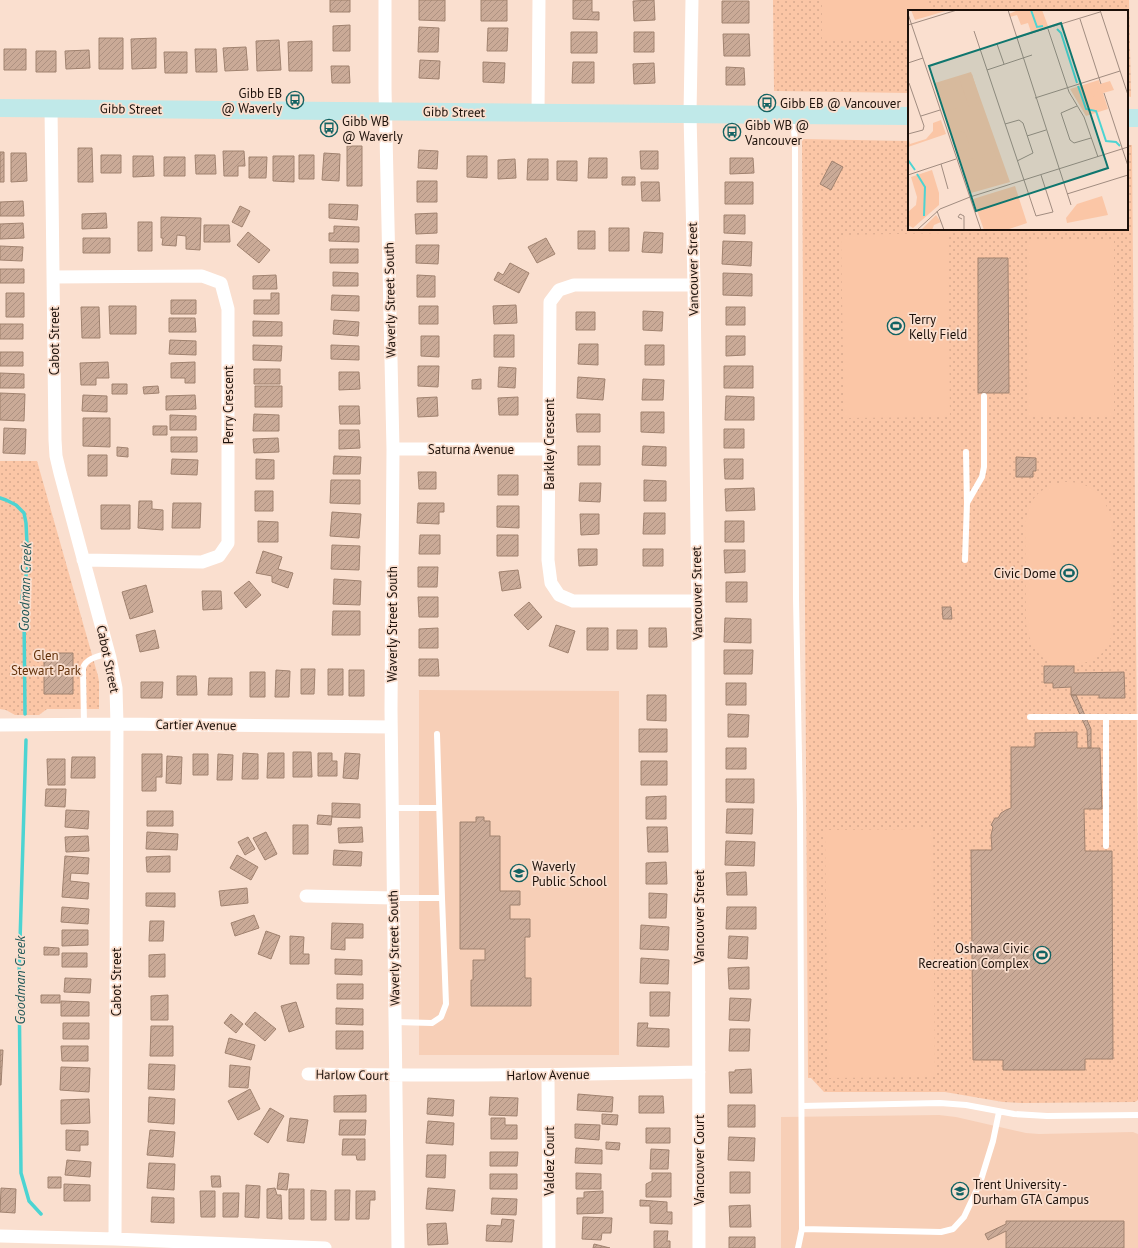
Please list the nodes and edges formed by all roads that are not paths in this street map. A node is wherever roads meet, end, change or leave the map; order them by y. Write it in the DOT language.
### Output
graph roads {
  1 [pos="385,0"];
  2 [pos="539,0"];
  3 [pos="692,0"];
  4 [pos="0,108"];
  5 [pos="51,108"];
  6 [pos="386,112"];
  7 [pos="538,113"];
  8 [pos="690,114"];
  9 [pos="793,115"];
  10 [pos="908,116"];
  11 [pos="54,277"];
  12 [pos="694,285"];
  13 [pos="984,396"];
  14 [pos="393,449"];
  15 [pos="549,449"];
  16 [pos="966,452"];
  17 [pos="967,502"];
  18 [pos="83,560"];
  19 [pos="965,560"];
  20 [pos="697,601"];
  21 [pos="108,653"];
  22 [pos="1030,717"];
  23 [pos="1106,717"];
  24 [pos="1138,717"];
  25 [pos="84,724"];
  26 [pos="117,724"];
  27 [pos="0,725"];
  28 [pos="391,726"];
  29 [pos="437,734"];
  30 [pos="392,808"];
  31 [pos="439,808"];
  32 [pos="1106,846"];
  33 [pos="306,896"];
  34 [pos="393,898"];
  35 [pos="442,898"];
  36 [pos="395,1022"];
  37 [pos="700,1072"];
  38 [pos="308,1074"];
  39 [pos="396,1075"];
  40 [pos="548,1075"];
  41 [pos="802,1106"];
  42 [pos="999,1112"];
  43 [pos="1138,1115"];
  44 [pos="802,1229"];
  45 [pos="0,1236"];
  46 [pos="115,1239"];
  47 [pos="325,1248"];
  48 [pos="398,1248"];
  49 [pos="547,1248"];
  50 [pos="699,1248"];
  51 [pos="798,1248"];
  1 -- 6 [label="street, Waverly Street South"];
  2 -- 7 [label="street"];
  3 -- 8 [label="street, Vancouver Street"];
  4 -- 5 [label="main road, Gibb Street"];
  5 -- 6 [label="main road, Gibb Street"];
  5 -- 11 [label="street, Cabot Street"];
  6 -- 7 [label="main road, Gibb Street"];
  6 -- 14 [label="street, Waverly Street South"];
  7 -- 8 [label="main road, Gibb Street"];
  8 -- 9 [label="main road, Gibb Street"];
  8 -- 12 [label="street, Vancouver Street"];
  9 -- 10 [label="main road, Gibb Street"];
  9 -- 41 [label="lane"];
  11 -- 18 [label="street, Cabot Street"];
  11 -- 18 [label="street, Perry Crescent"];
  12 -- 15 [label="street, Barkley Crescent"];
  12 -- 20 [label="street, Vancouver Street"];
  13 -- 17 [label="lane"];
  14 -- 15 [label="street, Saturna Avenue"];
  14 -- 28 [label="street, Waverly Street South"];
  15 -- 20 [label="street, Barkley Crescent"];
  16 -- 17 [label="lane"];
  17 -- 19 [label="lane"];
  18 -- 21 [label="street, Cabot Street"];
  20 -- 37 [label="street, Vancouver Street"];
  21 -- 25 [label="lane"];
  21 -- 26 [label="street, Cabot Street"];
  22 -- 23 [label="lane"];
  23 -- 24 [label="lane"];
  23 -- 32 [label="lane"];
  25 -- 26 [label="street, Cartier Avenue"];
  25 -- 27 [label="street, Cartier Avenue"];
  26 -- 28 [label="street, Cartier Avenue"];
  26 -- 46 [label="street, Cabot Street"];
  28 -- 30 [label="street, Waverly Street South"];
  29 -- 31 [label="lane"];
  30 -- 31 [label="lane"];
  30 -- 34 [label="street, Waverly Street South"];
  31 -- 35 [label="lane"];
  33 -- 34 [label="street"];
  34 -- 35 [label="lane"];
  34 -- 36 [label="street, Waverly Street South"];
  35 -- 36 [label="lane"];
  36 -- 39 [label="street, Waverly Street South"];
  37 -- 40 [label="street, Harlow Avenue"];
  37 -- 50 [label="street, Vancouver Court"];
  38 -- 39 [label="street, Harlow Court"];
  39 -- 40 [label="street, Harlow Avenue"];
  39 -- 48 [label="street, Waverly Street South"];
  40 -- 49 [label="street, Valdez Court"];
  41 -- 42 [label="lane"];
  41 -- 44 [label="lane"];
  42 -- 43 [label="lane"];
  42 -- 44 [label="lane"];
  44 -- 51 [label="lane"];
  45 -- 46 [label="street"];
  46 -- 47 [label="street"];
}
